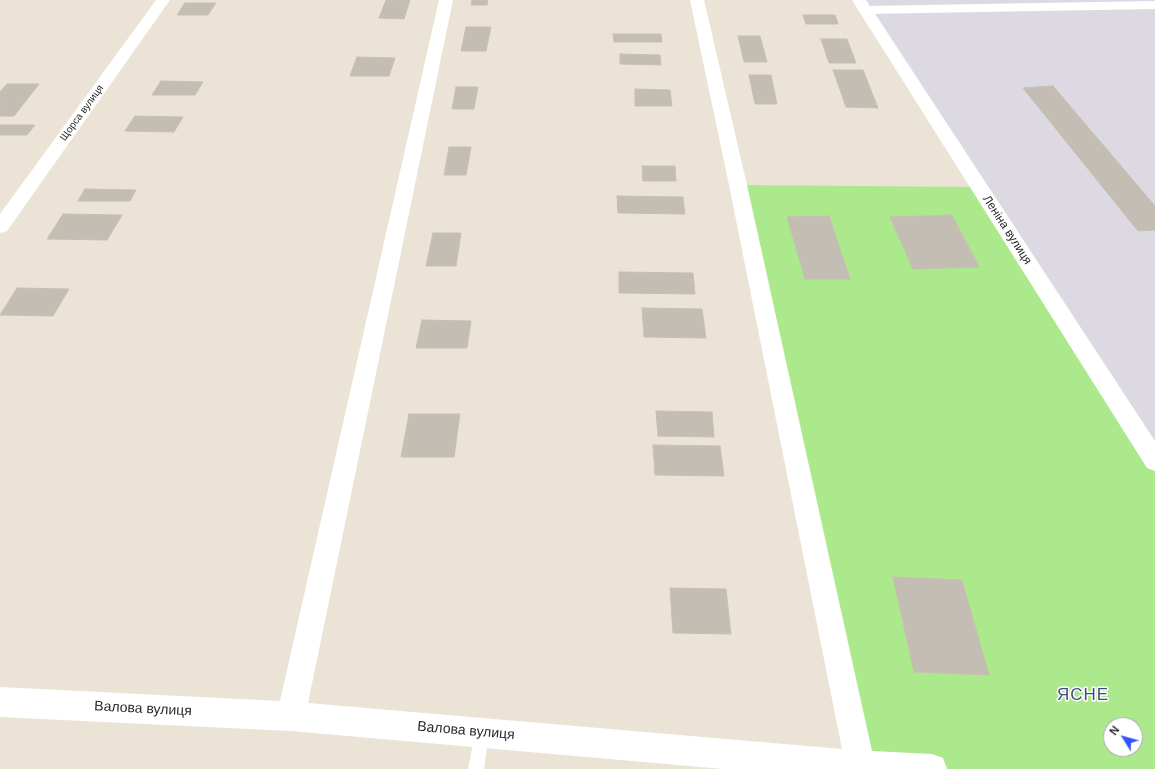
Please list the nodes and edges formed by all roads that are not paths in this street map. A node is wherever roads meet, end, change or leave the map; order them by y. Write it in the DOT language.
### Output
graph roads {
  1 [pos="163,0"];
  2 [pos="446,0"];
  3 [pos="698,0"];
  4 [pos="862,5"];
  5 [pos="1155,5"];
  6 [pos="0,227"];
  7 [pos="1155,461"];
  8 [pos="0,702"];
  9 [pos="291,716"];
  10 [pos="483,733"];
  11 [pos="861,767"];
  12 [pos="476,769"];
  13 [pos="932,769"];
  1 -- 6 [label="street, Щорса вулиця"];
  2 -- 9 [label="street"];
  3 -- 11 [label="street"];
  4 -- 5 [label="street"];
  4 -- 7 [label="street, Леніна вулиця"];
  8 -- 9 [label="street, Валова вулиця"];
  9 -- 10 [label="street, Валова вулиця"];
  10 -- 11 [label="street, Валова вулиця"];
  10 -- 12 [label="lane"];
  11 -- 13 [label="street, Валова вулиця"];
}
